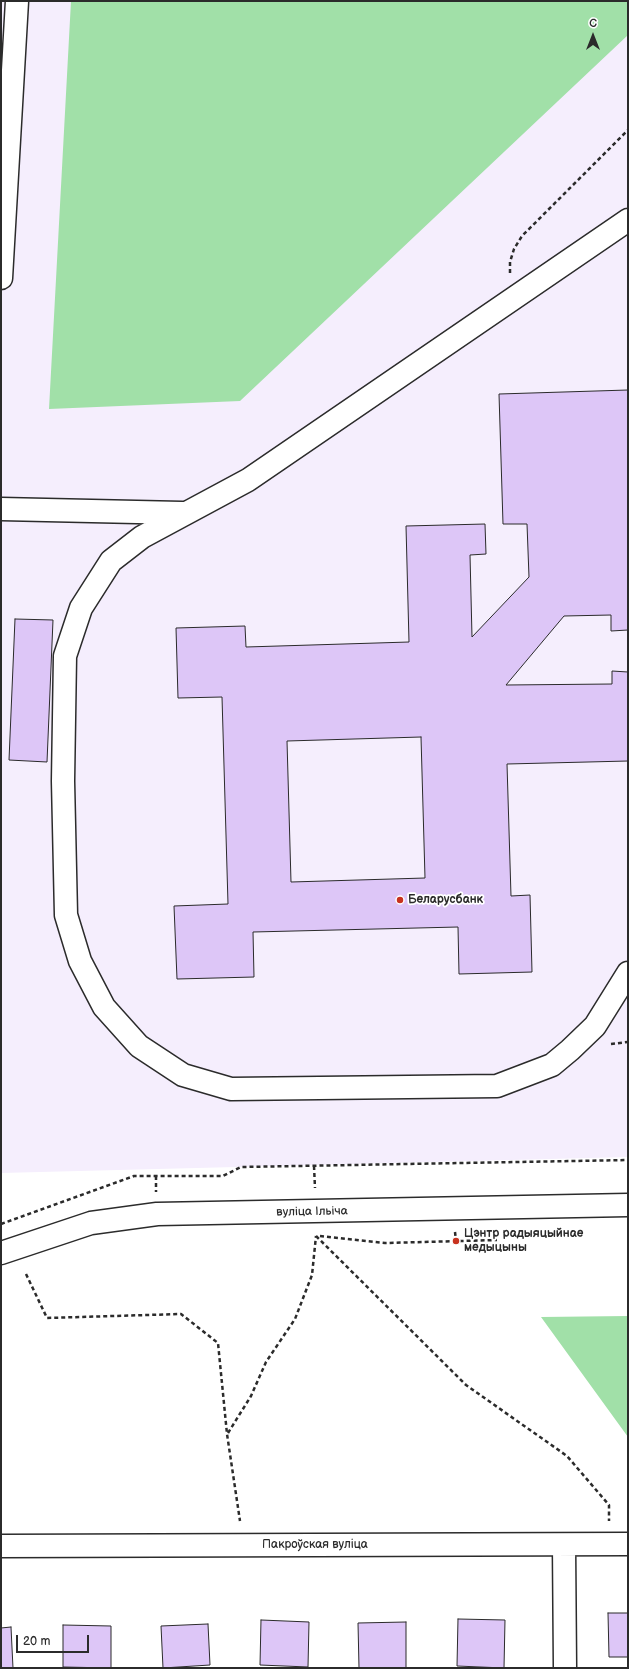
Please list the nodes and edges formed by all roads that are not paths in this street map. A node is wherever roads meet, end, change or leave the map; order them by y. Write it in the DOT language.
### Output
graph roads {
  1 [pos="17,1"];
  2 [pos="628,220"];
  3 [pos="1,278"];
  4 [pos="1,509"];
  5 [pos="183,514"];
  6 [pos="628,973"];
  7 [pos="628,1205"];
  8 [pos="1,1254"];
  9 [pos="619,1544"];
  10 [pos="564,1545"];
  11 [pos="1,1546"];
  12 [pos="565,1668"];
  1 -- 3 [label="street"];
  2 -- 5 [label="street"];
  4 -- 5 [label="street"];
  5 -- 6 [label="street"];
  7 -- 8 [label="street, вуліца Ільіча"];
  9 -- 10 [label="street, Пакроўская вуліца"];
  10 -- 11 [label="street, Пакроўская вуліца"];
  10 -- 12 [label="street"];
}
